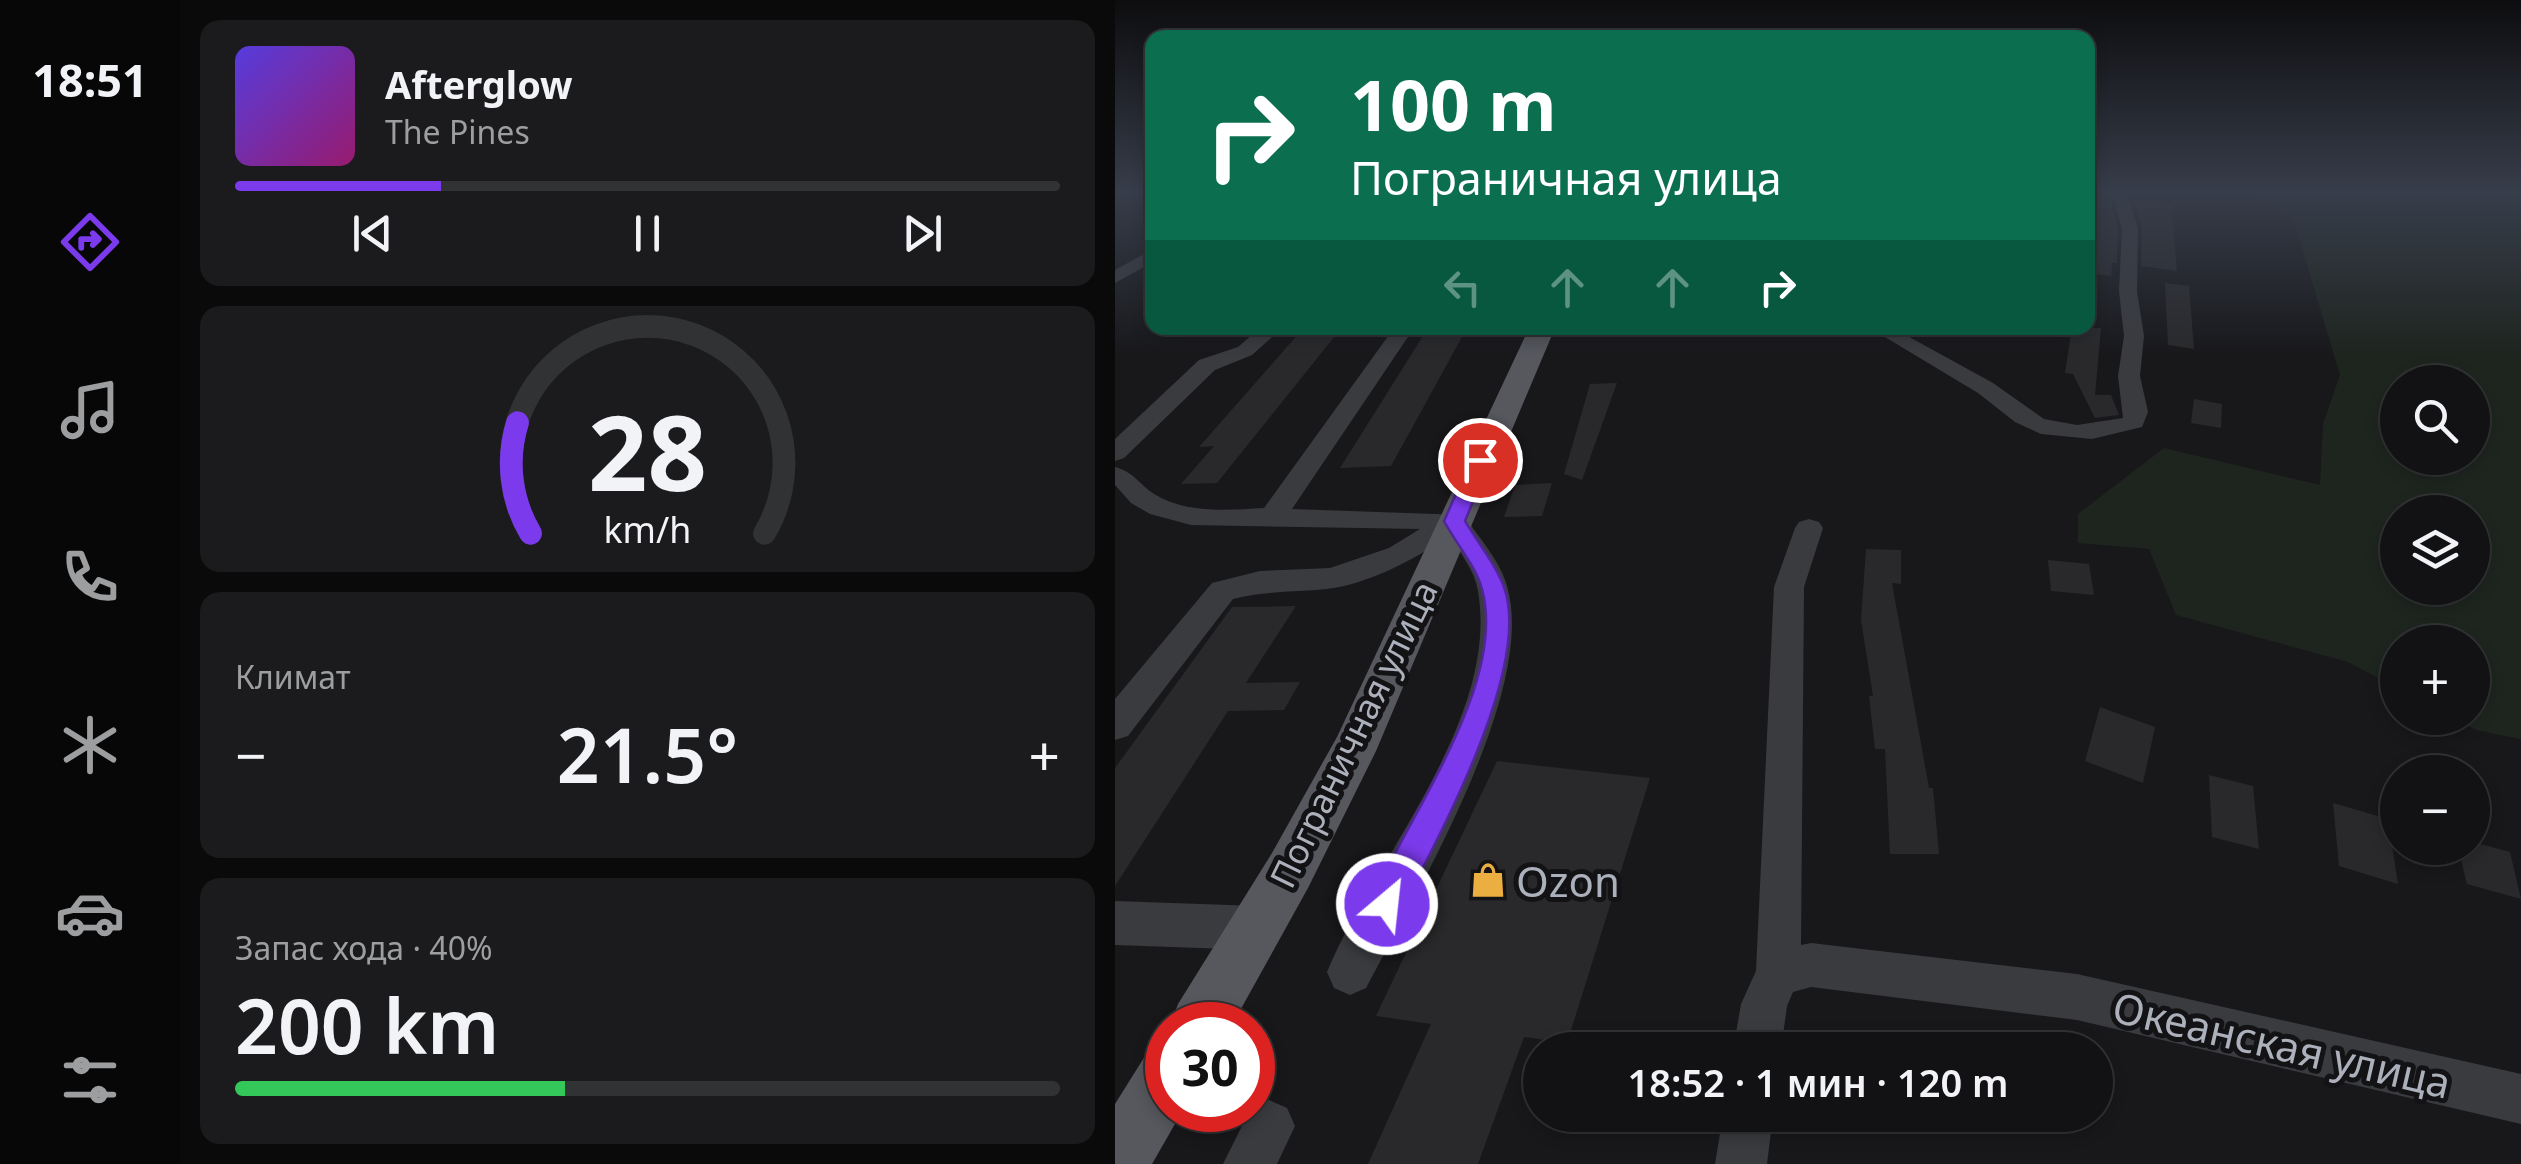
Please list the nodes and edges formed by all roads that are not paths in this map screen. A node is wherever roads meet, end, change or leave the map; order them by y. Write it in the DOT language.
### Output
graph roads {
  1 [pos="2129,247"];
  2 [pos="1145,259"];
  3 [pos="1115,278"];
  4 [pos="1263,335"];
  5 [pos="1399,335"];
  6 [pos="1539,335"];
  7 [pos="1890,335"];
  8 [pos="1115,453"];
  9 [pos="1115,475"];
  10 [pos="1272,517"];
  11 [pos="1454,521"];
  12 [pos="1809,528"];
  13 [pos="1115,725"];
  14 [pos="1115,923"];
  15 [pos="1257,928"];
  16 [pos="1351,972"];
  17 [pos="1771,989"];
  18 [pos="1213,1002"];
  19 [pos="1761,1032"];
  20 [pos="2521,1099"];
  21 [pos="1145,1114"];
  22 [pos="1746,1132"];
  23 [pos="1115,1164"];
  24 [pos="1741,1164"];
  1 -- 7 [label="street"];
  2 -- 3 [label="street"];
  4 -- 8 [label="street"];
  5 -- 10 [label="street"];
  6 -- 11 [label="main road, Пограничная улица"];
  9 -- 10 [label="street"];
  10 -- 11 [label="street"];
  11 -- 13 [label="street"];
  11 -- 15 [label="main road, Пограничная улица"];
  11 -- 16 [label="street"];
  12 -- 17 [label="street"];
  14 -- 15 [label="street"];
  15 -- 18 [label="main road, Пограничная улица"];
  17 -- 19 [label="street"];
  17 -- 20 [label="street, Океанская улица"];
  21 -- 23 [label="main road"];
  22 -- 24 [label="street"];
}
